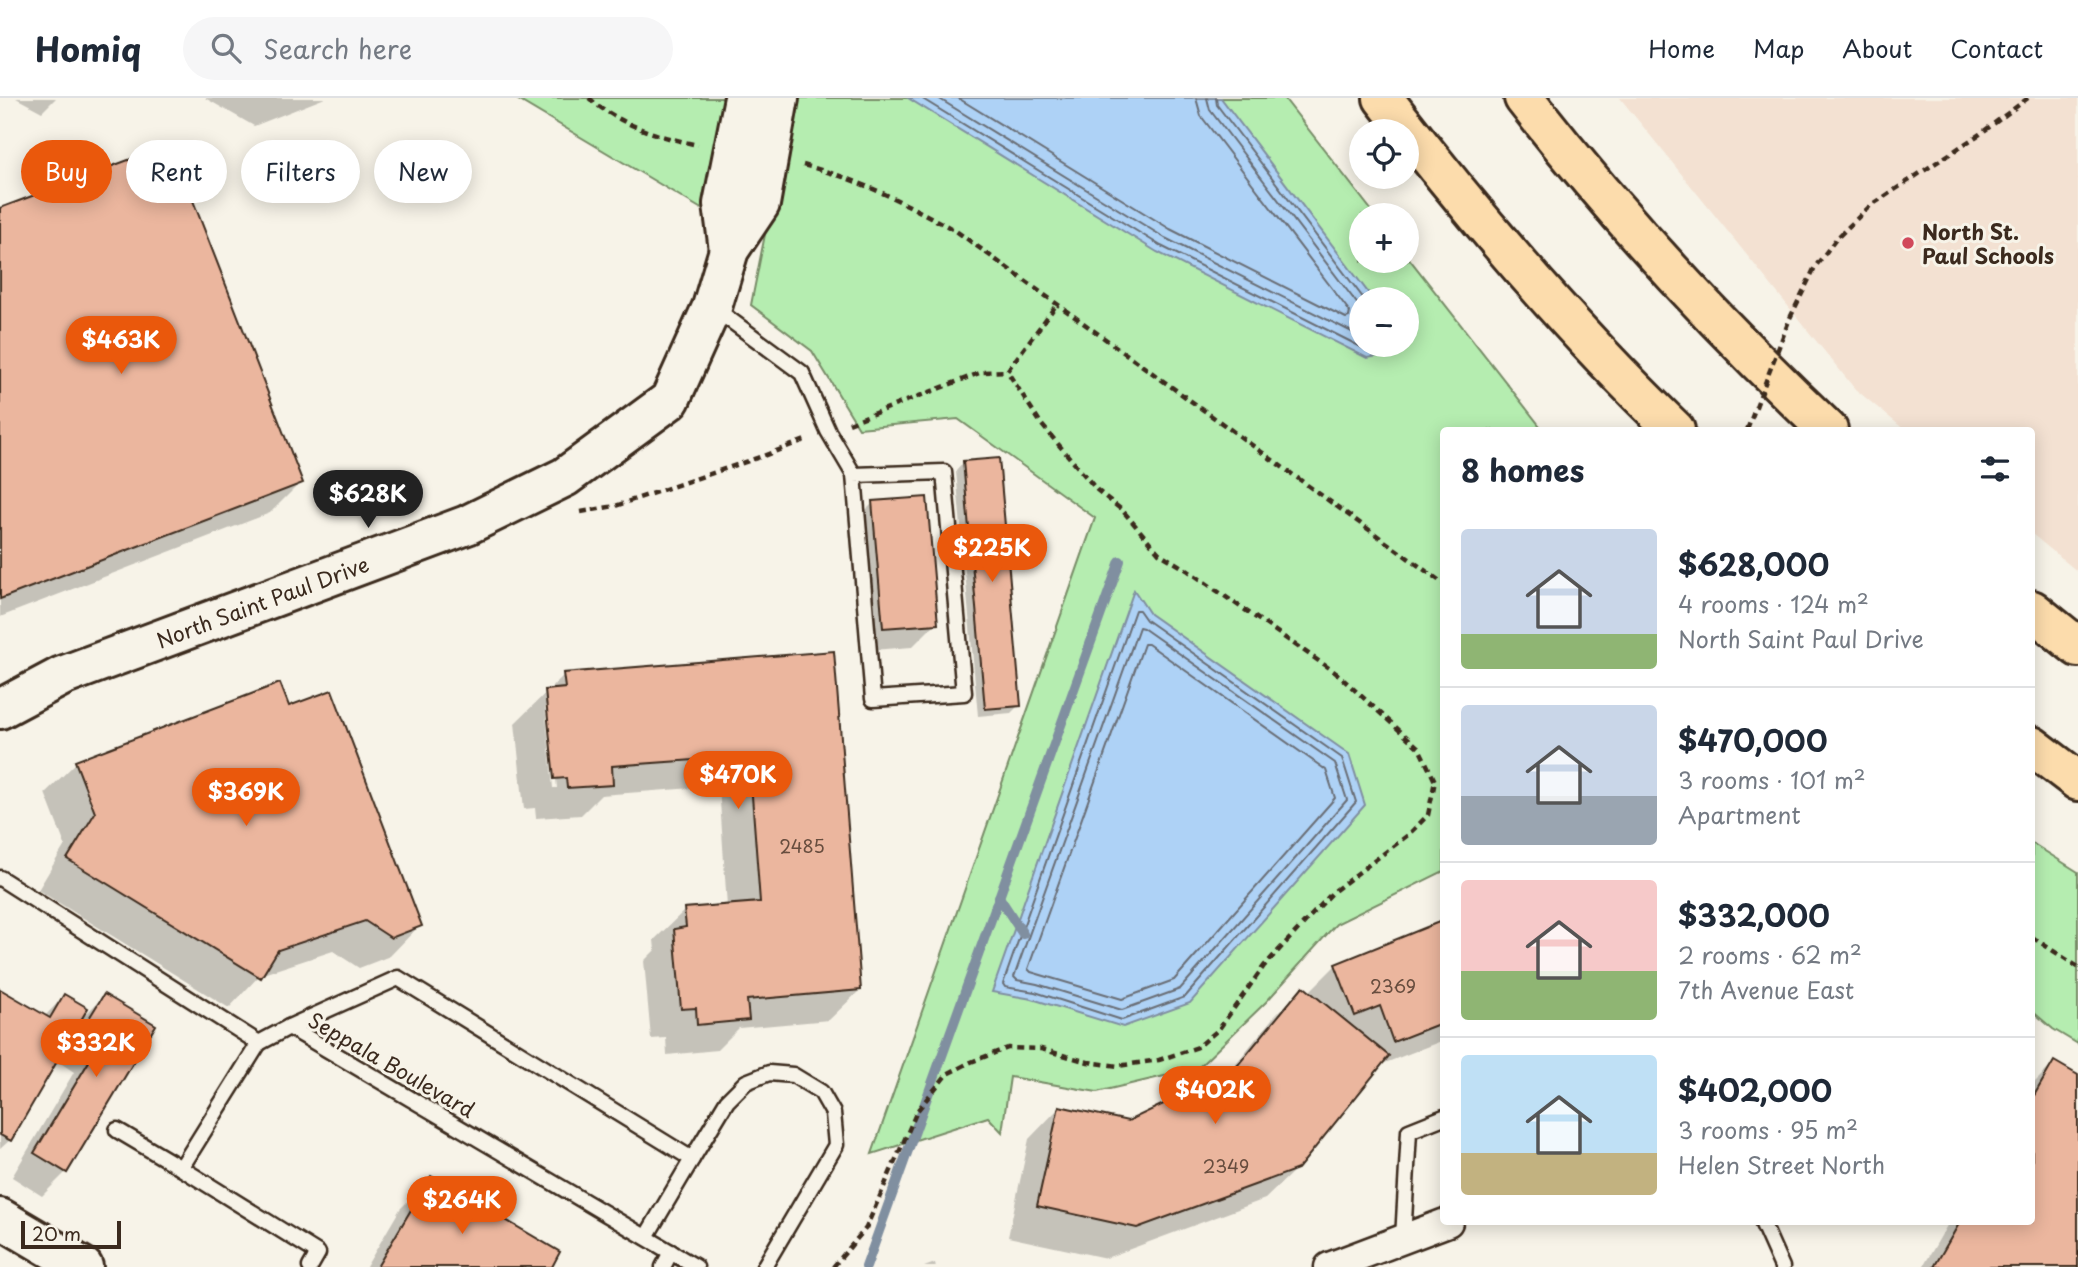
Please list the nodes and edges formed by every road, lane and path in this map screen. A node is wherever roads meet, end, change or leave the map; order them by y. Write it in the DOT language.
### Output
graph roads {
  1 [pos="589,98"];
  2 [pos="744,98"];
  3 [pos="779,98"];
  4 [pos="1382,98"];
  5 [pos="1524,98"];
  6 [pos="2028,98"];
  7 [pos="751,156"];
  8 [pos="1057,304"];
  9 [pos="712,307"];
  10 [pos="1007,371"];
  11 [pos="1672,427"];
  12 [pos="1748,427"];
  13 [pos="1825,427"];
  14 [pos="828,431"];
  15 [pos="854,475"];
  16 [pos="578,512"];
  17 [pos="1440,581"];
  18 [pos="2035,612"];
  19 [pos="2078,647"];
  20 [pos="0,709"];
  21 [pos="2035,748"];
  22 [pos="2078,781"];
  23 [pos="0,878"];
  24 [pos="2035,939"];
  25 [pos="2078,967"];
  26 [pos="289,1027"];
  27 [pos="259,1043"];
  28 [pos="1440,1119"];
  29 [pos="117,1130"];
  30 [pos="692,1158"];
  31 [pos="181,1168"];
  32 [pos="0,1218"];
  33 [pos="1440,1225"];
  34 [pos="1763,1225"];
  35 [pos="646,1237"];
  36 [pos="1403,1239"];
  37 [pos="671,1252"];
  38 [pos="83,1267"];
  39 [pos="310,1267"];
  40 [pos="663,1267"];
  41 [pos="696,1267"];
  42 [pos="764,1267"];
  43 [pos="833,1267"];
  44 [pos="1329,1267"];
  45 [pos="1782,1267"];
  1 -- 7 [label="path"];
  2 -- 7 [label="street, North Saint Paul Drive"];
  3 -- 7 [label="street, North Saint Paul Drive"];
  4 -- 11 [label="highway"];
  5 -- 13 [label="highway"];
  6 -- 12 [label="path, bridge"];
  7 -- 8 [label="path"];
  7 -- 9 [label="street, North Saint Paul Drive"];
  8 -- 10 [label="path"];
  8 -- 17 [label="path"];
  9 -- 14 [label="lane"];
  9 -- 20 [label="street, North Saint Paul Drive"];
  10 -- 14 [label="path"];
  10 -- 43 [label="path"];
  14 -- 15 [label="lane"];
  14 -- 16 [label="path"];
  15 -- 15 [label="lane"];
  18 -- 19 [label="highway"];
  21 -- 22 [label="highway"];
  23 -- 27 [label="lane"];
  24 -- 25 [label="path"];
  26 -- 27 [label="lane, Seppala Boulevard"];
  26 -- 30 [label="lane"];
  26 -- 35 [label="lane, Seppala Boulevard"];
  27 -- 31 [label="lane"];
  28 -- 36 [label="lane"];
  29 -- 31 [label="lane"];
  30 -- 35 [label="lane"];
  30 -- 42 [label="lane"];
  31 -- 39 [label="lane"];
  32 -- 38 [label="street"];
  33 -- 36 [label="street"];
  34 -- 45 [label="lane"];
  35 -- 37 [label="lane, Seppala Boulevard"];
  36 -- 44 [label="street"];
  37 -- 40 [label="lane"];
  37 -- 41 [label="lane, Seppala Boulevard"];
}
